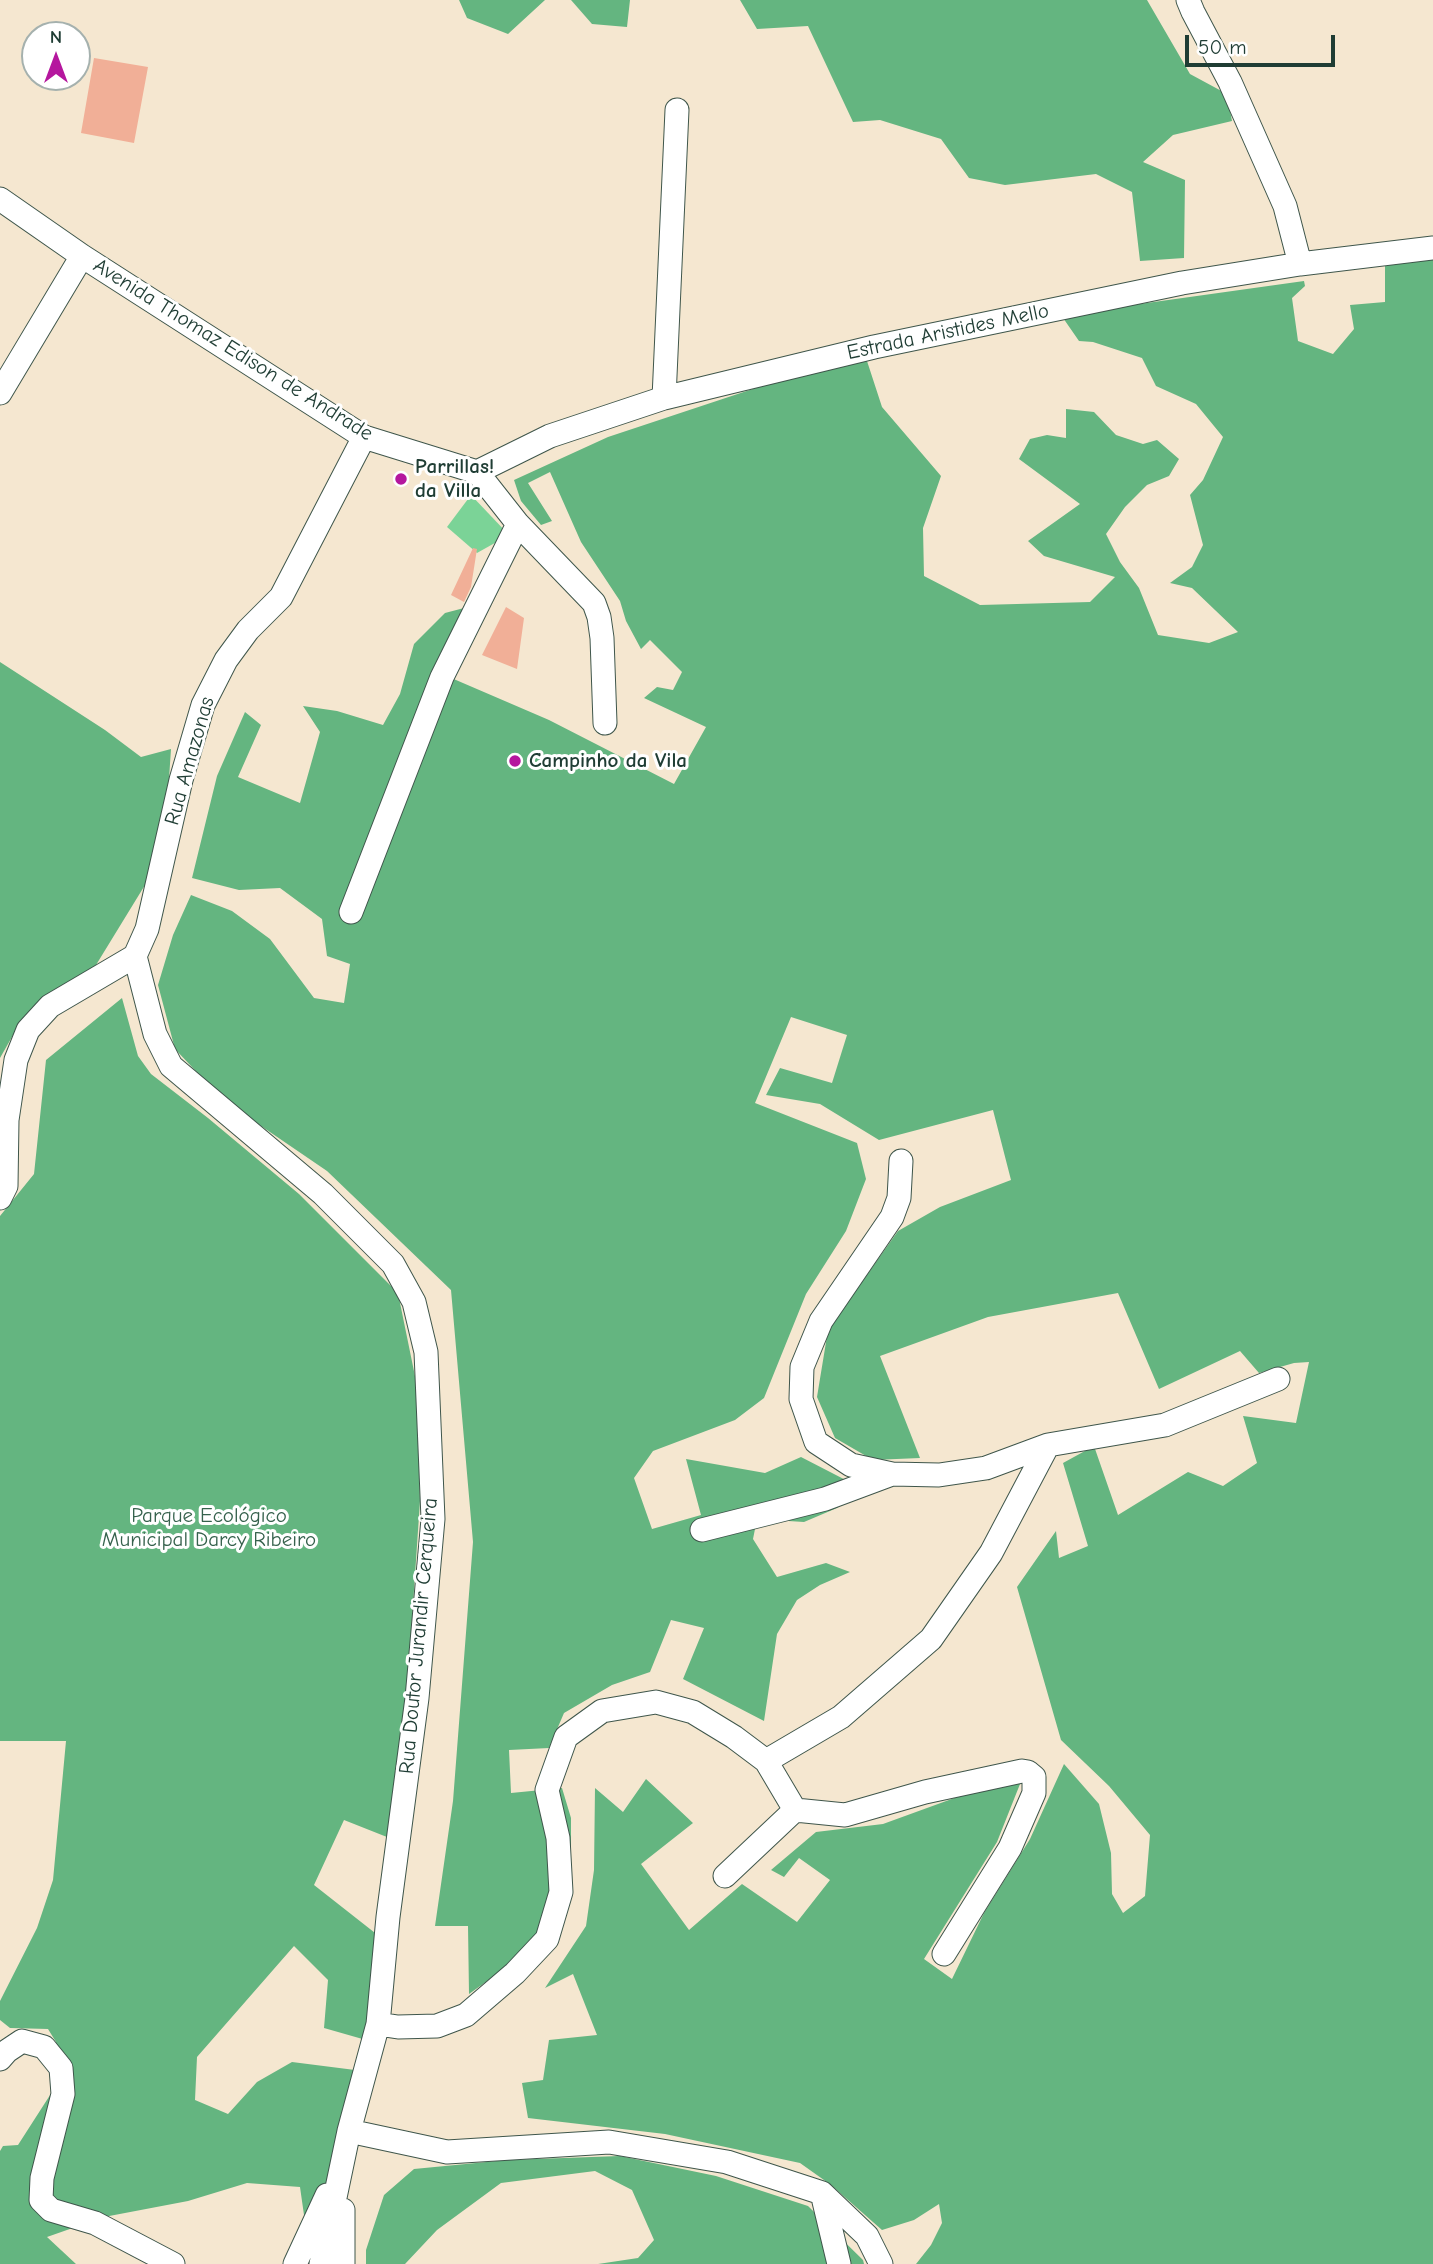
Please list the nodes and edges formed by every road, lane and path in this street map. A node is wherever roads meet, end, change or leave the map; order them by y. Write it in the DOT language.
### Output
graph roads {
  1 [pos="1188,0"];
  2 [pos="677,110"];
  3 [pos="0,199"];
  4 [pos="1433,248"];
  5 [pos="82,256"];
  6 [pos="1300,264"];
  7 [pos="0,393"];
  8 [pos="664,398"];
  9 [pos="364,437"];
  10 [pos="477,472"];
  11 [pos="518,524"];
  12 [pos="605,723"];
  13 [pos="351,912"];
  14 [pos="135,956"];
  15 [pos="901,1161"];
  16 [pos="0,1198"];
  17 [pos="1278,1379"];
  18 [pos="1048,1445"];
  19 [pos="892,1474"];
  20 [pos="702,1530"];
  21 [pos="766,1761"];
  22 [pos="795,1810"];
  23 [pos="725,1876"];
  24 [pos="944,1954"];
  25 [pos="378,2024"];
  26 [pos="0,2059"];
  27 [pos="349,2131"];
  28 [pos="339,2183"];
  29 [pos="822,2193"];
  30 [pos="173,2264"];
  31 [pos="295,2264"];
  32 [pos="321,2264"];
  33 [pos="343,2264"];
  34 [pos="839,2264"];
  35 [pos="881,2264"];
  1 -- 6 [label="street"];
  2 -- 8 [label="street"];
  3 -- 5 [label="street, Avenida Thomaz Edison de Andrade"];
  4 -- 6 [label="street, Estrada Aristides Mello"];
  5 -- 7 [label="street"];
  5 -- 9 [label="street, Avenida Thomaz Edison de Andrade"];
  6 -- 8 [label="street, Estrada Aristides Mello"];
  8 -- 10 [label="street, Estrada Aristides Mello"];
  9 -- 10 [label="street, Avenida Thomaz Edison de Andrade"];
  9 -- 14 [label="street, Rua Amazonas"];
  10 -- 11 [label="street"];
  11 -- 12 [label="street"];
  11 -- 13 [label="street"];
  14 -- 16 [label="street"];
  14 -- 25 [label="street, Rua Doutor Jurandir Cerqueira"];
  15 -- 19 [label="street"];
  17 -- 18 [label="street"];
  18 -- 19 [label="street"];
  18 -- 21 [label="street"];
  19 -- 20 [label="street"];
  21 -- 22 [label="street"];
  21 -- 25 [label="street"];
  22 -- 23 [label="street"];
  22 -- 24 [label="street"];
  25 -- 27 [label="street, Rua Doutor Jurandir Cerqueira"];
  26 -- 30 [label="street"];
  27 -- 28 [label="street, Rua Doutor Jurandir Cerqueira"];
  27 -- 29 [label="street"];
  28 -- 31 [label="street"];
  28 -- 32 [label="street, Rua Doutor Jurandir Cerqueira"];
  28 -- 33 [label="street"];
  29 -- 34 [label="street"];
  29 -- 35 [label="street"];
}
